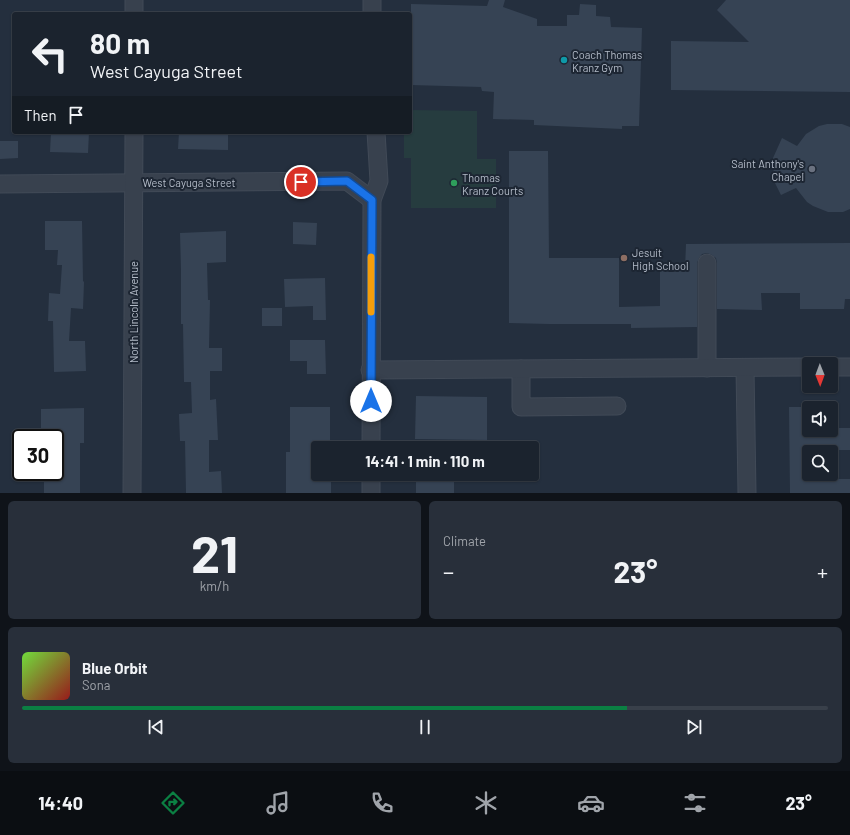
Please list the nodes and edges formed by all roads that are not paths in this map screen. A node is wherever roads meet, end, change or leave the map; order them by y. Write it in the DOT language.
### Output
graph roads {
  1 [pos="134,0"];
  2 [pos="372,0"];
  3 [pos="134,12"];
  4 [pos="372,12"];
  5 [pos="134,134"];
  6 [pos="376,134"];
  7 [pos="133,183"];
  8 [pos="0,184"];
  9 [pos="372,200"];
  10 [pos="707,263"];
  11 [pos="838,367"];
  12 [pos="850,367"];
  13 [pos="707,368"];
  14 [pos="745,368"];
  15 [pos="802,368"];
  16 [pos="521,369"];
  17 [pos="370,370"];
  18 [pos="617,406"];
  19 [pos="371,441"];
  20 [pos="371,481"];
  21 [pos="132,493"];
  22 [pos="371,493"];
  23 [pos="747,493"];
  1 -- 3 [label="street"];
  2 -- 4 [label="street"];
  5 -- 7 [label="street, North Lincoln Avenue"];
  6 -- 9 [label="street"];
  7 -- 8 [label="street, West Cayuga Street"];
  7 -- 9 [label="street, West Cayuga Street"];
  7 -- 21 [label="street, North Lincoln Avenue"];
  9 -- 17 [label="street"];
  10 -- 13 [label="street"];
  11 -- 12 [label="street"];
  13 -- 14 [label="street"];
  13 -- 16 [label="street"];
  14 -- 15 [label="street"];
  14 -- 23 [label="street"];
  16 -- 17 [label="street"];
  16 -- 18 [label="street"];
  17 -- 19 [label="street"];
  20 -- 22 [label="street"];
}
